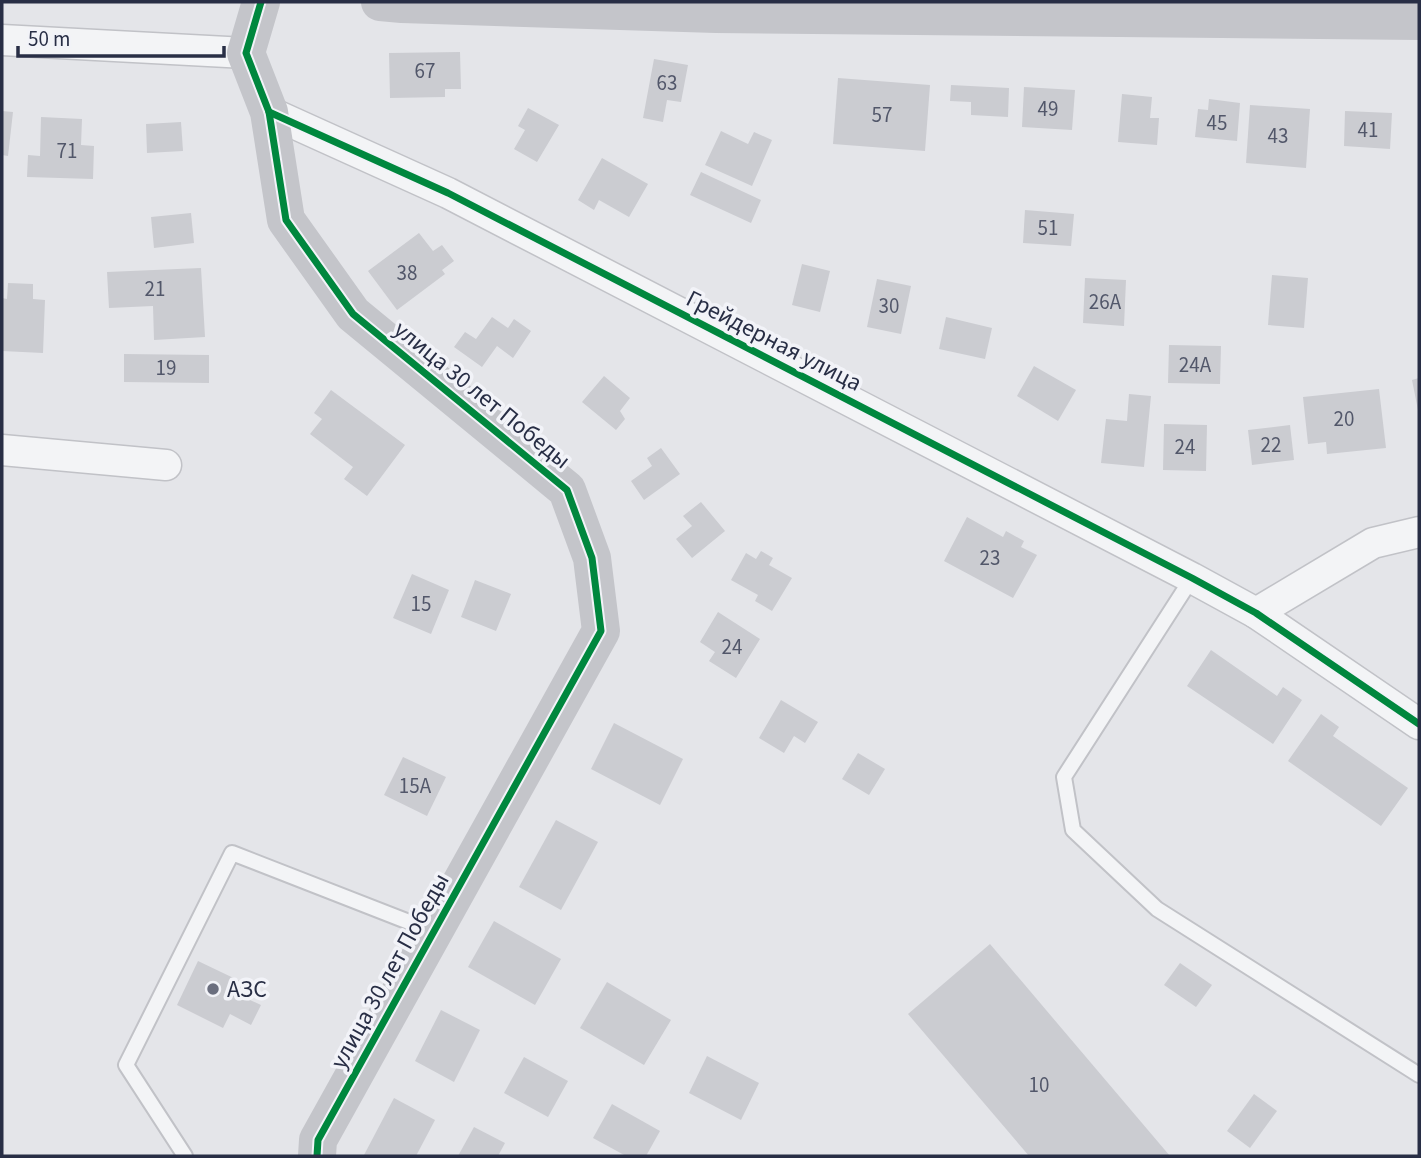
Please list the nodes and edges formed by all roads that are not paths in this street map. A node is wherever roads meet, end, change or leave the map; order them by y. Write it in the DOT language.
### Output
graph roads {
  1 [pos="261,2"];
  2 [pos="395,3"];
  3 [pos="835,8"];
  4 [pos="1052,9"];
  5 [pos="1419,21"];
  6 [pos="2,40"];
  7 [pos="246,53"];
  8 [pos="269,112"];
  9 [pos="2,450"];
  10 [pos="166,465"];
  11 [pos="1419,532"];
  12 [pos="1192,578"];
  13 [pos="1256,613"];
  14 [pos="1419,724"];
  15 [pos="434,932"];
  16 [pos="1419,1075"];
  17 [pos="185,1156"];
  18 [pos="317,1156"];
  1 -- 7 [label="street"];
  2 -- 3 [label="street"];
  3 -- 4 [label="street"];
  4 -- 5 [label="street"];
  6 -- 7 [label="street"];
  7 -- 8 [label="street, улица 30 лет Победы"];
  8 -- 12 [label="street, Грейдерная улица"];
  8 -- 15 [label="street, улица 30 лет Победы"];
  9 -- 10 [label="street"];
  11 -- 13 [label="street"];
  12 -- 13 [label="street, Грейдерная улица"];
  12 -- 16 [label="lane"];
  13 -- 14 [label="street, Грейдерная улица"];
  15 -- 17 [label="lane"];
  15 -- 18 [label="street, улица 30 лет Победы"];
}
